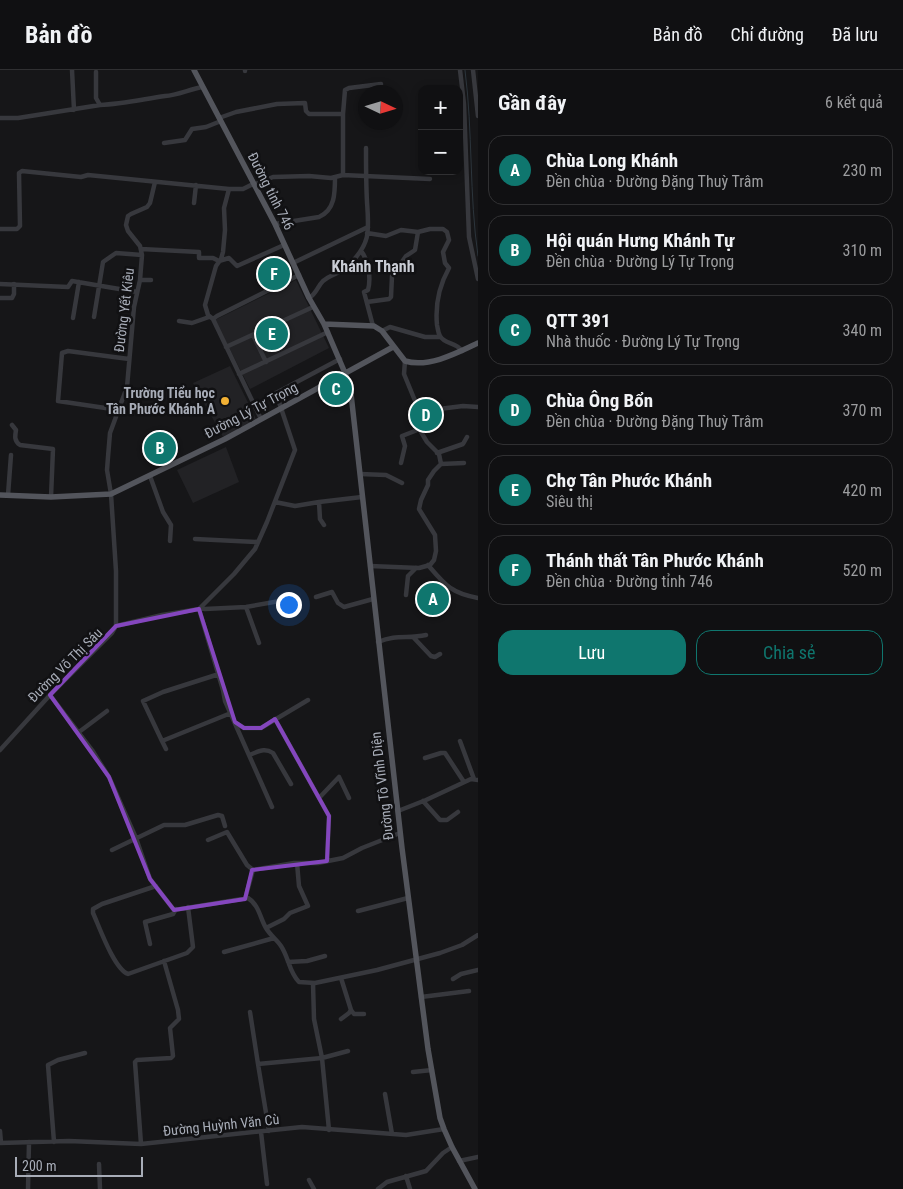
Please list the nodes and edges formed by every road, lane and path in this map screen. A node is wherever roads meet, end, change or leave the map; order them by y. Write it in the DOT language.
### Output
graph roads {
  1 [pos="72,70"];
  2 [pos="194,70"];
  3 [pos="460,70"];
  4 [pos="473,70"];
  5 [pos="96,72"];
  6 [pos="381,84"];
  7 [pos="203,87"];
  8 [pos="100,105"];
  9 [pos="74,110"];
  10 [pos="343,114"];
  11 [pos="478,116"];
  12 [pos="0,118"];
  13 [pos="220,119"];
  14 [pos="164,143"];
  15 [pos="366,148"];
  16 [pos="343,175"];
  17 [pos="366,176"];
  18 [pos="335,177"];
  19 [pos="430,179"];
  20 [pos="156,182"];
  21 [pos="196,185"];
  22 [pos="253,185"];
  23 [pos="229,189"];
  24 [pos="194,203"];
  25 [pos="274,224"];
  26 [pos="0,229"];
  27 [pos="368,230"];
  28 [pos="418,232"];
  29 [pos="284,245"];
  30 [pos="361,251"];
  31 [pos="141,252"];
  32 [pos="219,261"];
  33 [pos="293,263"];
  34 [pos="299,275"];
  35 [pos="478,279"];
  36 [pos="140,280"];
  37 [pos="151,280"];
  38 [pos="79,282"];
  39 [pos="0,284"];
  40 [pos="14,284"];
  41 [pos="100,285"];
  42 [pos="137,292"];
  43 [pos="0,298"];
  44 [pos="309,298"];
  45 [pos="367,302"];
  46 [pos="313,306"];
  47 [pos="94,317"];
  48 [pos="74,318"];
  49 [pos="211,318"];
  50 [pos="179,321"];
  51 [pos="324,324"];
  52 [pos="373,326"];
  53 [pos="382,331"];
  54 [pos="328,332"];
  55 [pos="253,335"];
  56 [pos="440,337"];
  57 [pos="478,343"];
  58 [pos="226,347"];
  59 [pos="393,347"];
  60 [pos="462,351"];
  61 [pos="129,359"];
  62 [pos="340,359"];
  63 [pos="405,361"];
  64 [pos="266,362"];
  65 [pos="346,373"];
  66 [pos="239,374"];
  67 [pos="282,407"];
  68 [pos="478,407"];
  69 [pos="418,408"];
  70 [pos="120,410"];
  71 [pos="260,419"];
  72 [pos="12,425"];
  73 [pos="420,429"];
  74 [pos="467,437"];
  75 [pos="437,453"];
  76 [pos="12,455"];
  77 [pos="401,463"];
  78 [pos="464,463"];
  79 [pos="441,464"];
  80 [pos="360,474"];
  81 [pos="150,476"];
  82 [pos="402,483"];
  83 [pos="111,494"];
  84 [pos="0,495"];
  85 [pos="8,495"];
  86 [pos="51,497"];
  87 [pos="362,497"];
  88 [pos="275,502"];
  89 [pos="319,502"];
  90 [pos="324,525"];
  91 [pos="196,538"];
  92 [pos="170,541"];
  93 [pos="258,542"];
  94 [pos="370,566"];
  95 [pos="428,566"];
  96 [pos="416,568"];
  97 [pos="406,595"];
  98 [pos="316,597"];
  99 [pos="297,598"];
  100 [pos="478,598"];
  101 [pos="373,599"];
  102 [pos="246,607"];
  103 [pos="200,608"];
  104 [pos="116,626"];
  105 [pos="426,636"];
  106 [pos="414,638"];
  107 [pos="259,642"];
  108 [pos="378,642"];
  109 [pos="440,654"];
  110 [pos="219,674"];
  111 [pos="50,695"];
  112 [pos="308,700"];
  113 [pos="107,711"];
  114 [pos="231,713"];
  115 [pos="275,719"];
  116 [pos="235,722"];
  117 [pos="79,732"];
  118 [pos="162,741"];
  119 [pos="460,741"];
  120 [pos="166,749"];
  121 [pos="0,750"];
  122 [pos="249,755"];
  123 [pos="425,758"];
  124 [pos="476,780"];
  125 [pos="464,782"];
  126 [pos="291,784"];
  127 [pos="319,798"];
  128 [pos="349,798"];
  129 [pos="423,801"];
  130 [pos="272,807"];
  131 [pos="398,811"];
  132 [pos="458,812"];
  133 [pos="225,826"];
  134 [pos="400,833"];
  135 [pos="136,838"];
  136 [pos="208,840"];
  137 [pos="112,850"];
  138 [pos="327,861"];
  139 [pos="297,863"];
  140 [pos="253,870"];
  141 [pos="156,886"];
  142 [pos="408,898"];
  143 [pos="245,899"];
  144 [pos="188,907"];
  145 [pos="176,909"];
  146 [pos="358,911"];
  147 [pos="266,928"];
  148 [pos="478,935"];
  149 [pos="274,938"];
  150 [pos="150,944"];
  151 [pos="224,952"];
  152 [pos="325,956"];
  153 [pos="416,958"];
  154 [pos="164,961"];
  155 [pos="288,962"];
  156 [pos="478,970"];
  157 [pos="341,978"];
  158 [pos="453,979"];
  159 [pos="313,983"];
  160 [pos="469,991"];
  161 [pos="421,997"];
  162 [pos="351,1010"];
  163 [pos="250,1012"];
  164 [pos="364,1014"];
  165 [pos="341,1019"];
  166 [pos="348,1051"];
  167 [pos="85,1053"];
  168 [pos="322,1058"];
  169 [pos="258,1064"];
  170 [pos="432,1070"];
  171 [pos="413,1072"];
  172 [pos="385,1094"];
  173 [pos="444,1129"];
  174 [pos="329,1130"];
  175 [pos="0,1131"];
  176 [pos="269,1131"];
  177 [pos="261,1132"];
  178 [pos="392,1134"];
  179 [pos="29,1142"];
  180 [pos="54,1142"];
  181 [pos="0,1143"];
  182 [pos="141,1144"];
  183 [pos="452,1147"];
  184 [pos="478,1157"];
  185 [pos="460,1161"];
  186 [pos="99,1164"];
  187 [pos="406,1176"];
  188 [pos="309,1180"];
  189 [pos="267,1184"];
  190 [pos="28,1189"];
  191 [pos="100,1189"];
  192 [pos="314,1189"];
  193 [pos="378,1189"];
  194 [pos="410,1189"];
  195 [pos="475,1189"];
  1 -- 9 [label="street"];
  2 -- 7 [label="main road, Đường tỉnh 746"];
  3 -- 35 [label="street"];
  4 -- 11 [label="street"];
  5 -- 8 [label="street"];
  6 -- 10 [label="street"];
  7 -- 8 [label="street"];
  7 -- 13 [label="main road, Đường tỉnh 746"];
  8 -- 9 [label="street"];
  9 -- 12 [label="street"];
  10 -- 13 [label="street"];
  10 -- 16 [label="street"];
  13 -- 14 [label="street"];
  13 -- 22 [label="main road, Đường tỉnh 746"];
  15 -- 17 [label="street"];
  16 -- 17 [label="street"];
  16 -- 18 [label="street"];
  17 -- 19 [label="street"];
  17 -- 27 [label="street"];
  18 -- 22 [label="street"];
  18 -- 25 [label="street"];
  20 -- 21 [label="street"];
  20 -- 26 [label="street"];
  20 -- 31 [label="street, Đường Yết Kiêu"];
  21 -- 23 [label="street"];
  21 -- 24 [label="street"];
  22 -- 23 [label="street"];
  22 -- 25 [label="main road, Đường tỉnh 746"];
  23 -- 32 [label="street"];
  25 -- 29 [label="main road, Đường tỉnh 746"];
  27 -- 28 [label="street"];
  27 -- 30 [label="street"];
  27 -- 33 [label="street"];
  28 -- 45 [label="street"];
  28 -- 56 [label="street"];
  29 -- 32 [label="street"];
  29 -- 33 [label="main road, Đường tỉnh 746"];
  30 -- 44 [label="street"];
  30 -- 45 [label="street"];
  31 -- 32 [label="street"];
  31 -- 36 [label="street, Đường Yết Kiêu"];
  31 -- 41 [label="street"];
  32 -- 49 [label="street"];
  33 -- 34 [label="main road, Đường tỉnh 746"];
  34 -- 44 [label="main road, Đường tỉnh 746"];
  34 -- 49 [label="street"];
  36 -- 37 [label="street"];
  36 -- 42 [label="street, Đường Yết Kiêu"];
  38 -- 40 [label="street"];
  38 -- 41 [label="street"];
  38 -- 48 [label="street"];
  39 -- 40 [label="street"];
  40 -- 43 [label="street"];
  41 -- 42 [label="street"];
  41 -- 47 [label="street"];
  42 -- 61 [label="street, Đường Yết Kiêu"];
  44 -- 46 [label="main road, Đường tỉnh 746"];
  45 -- 52 [label="street"];
  46 -- 51 [label="main road, Đường tỉnh 746"];
  46 -- 55 [label="street"];
  49 -- 50 [label="street"];
  49 -- 58 [label="street"];
  51 -- 52 [label="main road"];
  51 -- 54 [label="main road, Đường tỉnh 746"];
  52 -- 53 [label="main road"];
  53 -- 56 [label="street"];
  53 -- 59 [label="main road"];
  54 -- 62 [label="main road, Đường tỉnh 746"];
  54 -- 64 [label="street"];
  55 -- 58 [label="street"];
  55 -- 64 [label="street"];
  56 -- 60 [label="street"];
  57 -- 60 [label="main road"];
  58 -- 66 [label="street"];
  59 -- 63 [label="main road"];
  59 -- 65 [label="main road, Đường Lý Tự Trọng"];
  60 -- 63 [label="main road"];
  61 -- 70 [label="street, Đường Yết Kiêu"];
  61 -- 70 [label="street"];
  62 -- 65 [label="main road, Đường tỉnh 746"];
  62 -- 67 [label="street"];
  63 -- 69 [label="street"];
  64 -- 66 [label="street"];
  65 -- 67 [label="main road, Đường Lý Tự Trọng"];
  65 -- 80 [label="main road, Đường Tô Vĩnh Diện"];
  66 -- 71 [label="street"];
  67 -- 71 [label="main road, Đường Lý Tự Trọng"];
  67 -- 88 [label="street"];
  68 -- 69 [label="street"];
  69 -- 73 [label="street"];
  70 -- 83 [label="street, Đường Yết Kiêu"];
  71 -- 81 [label="main road, Đường Lý Tự Trọng"];
  72 -- 86 [label="street"];
  73 -- 75 [label="street"];
  73 -- 77 [label="street"];
  74 -- 75 [label="street"];
  75 -- 79 [label="street"];
  76 -- 85 [label="street"];
  78 -- 79 [label="street"];
  79 -- 95 [label="street"];
  80 -- 82 [label="street"];
  80 -- 87 [label="main road, Đường Tô Vĩnh Diện"];
  81 -- 83 [label="main road, Đường Lý Tự Trọng"];
  81 -- 92 [label="street"];
  83 -- 86 [label="main road, Đường Lý Tự Trọng"];
  83 -- 104 [label="street, Đường Võ Thị Sáu"];
  84 -- 85 [label="main road, Đường Lý Tự Trọng"];
  85 -- 86 [label="main road, Đường Lý Tự Trọng"];
  87 -- 89 [label="street"];
  87 -- 94 [label="main road, Đường Tô Vĩnh Diện"];
  88 -- 89 [label="street"];
  88 -- 93 [label="street"];
  89 -- 90 [label="street"];
  91 -- 93 [label="street"];
  93 -- 103 [label="street"];
  94 -- 96 [label="street"];
  94 -- 101 [label="main road, Đường Tô Vĩnh Diện"];
  95 -- 96 [label="street"];
  95 -- 100 [label="street"];
  96 -- 97 [label="street"];
  98 -- 101 [label="street"];
  99 -- 102 [label="street"];
  101 -- 108 [label="main road, Đường Tô Vĩnh Diện"];
  102 -- 103 [label="street"];
  102 -- 107 [label="street"];
  103 -- 104 [label="street"];
  103 -- 110 [label="street"];
  104 -- 111 [label="street, Đường Võ Thị Sáu"];
  105 -- 106 [label="street"];
  106 -- 108 [label="street"];
  106 -- 109 [label="street"];
  108 -- 131 [label="main road, Đường Tô Vĩnh Diện"];
  110 -- 114 [label="street"];
  110 -- 118 [label="street"];
  111 -- 117 [label="street"];
  111 -- 121 [label="street, Đường Võ Thị Sáu"];
  112 -- 115 [label="street"];
  113 -- 117 [label="street"];
  114 -- 116 [label="street"];
  114 -- 118 [label="street"];
  115 -- 116 [label="street"];
  115 -- 127 [label="street"];
  116 -- 122 [label="street"];
  117 -- 135 [label="street"];
  118 -- 120 [label="street"];
  119 -- 124 [label="street"];
  122 -- 126 [label="street"];
  122 -- 130 [label="street"];
  123 -- 125 [label="street"];
  124 -- 125 [label="street"];
  125 -- 129 [label="street"];
  127 -- 128 [label="street"];
  127 -- 138 [label="street"];
  129 -- 131 [label="street"];
  129 -- 132 [label="street"];
  131 -- 134 [label="main road, Đường Tô Vĩnh Diện"];
  133 -- 135 [label="street"];
  134 -- 138 [label="street"];
  134 -- 142 [label="main road, Đường Tô Vĩnh Diện"];
  135 -- 137 [label="street"];
  135 -- 141 [label="street"];
  136 -- 140 [label="street"];
  138 -- 139 [label="street"];
  139 -- 140 [label="street"];
  139 -- 147 [label="street"];
  140 -- 143 [label="street"];
  141 -- 145 [label="street"];
  141 -- 154 [label="street"];
  142 -- 146 [label="street"];
  142 -- 153 [label="main road, Đường Tô Vĩnh Diện"];
  143 -- 144 [label="street"];
  143 -- 147 [label="street"];
  144 -- 145 [label="street"];
  144 -- 154 [label="street"];
  145 -- 150 [label="street"];
  147 -- 149 [label="street"];
  148 -- 153 [label="street"];
  149 -- 151 [label="street"];
  149 -- 155 [label="street"];
  152 -- 155 [label="street"];
  153 -- 157 [label="street"];
  153 -- 161 [label="main road, Đường Tô Vĩnh Diện"];
  154 -- 182 [label="street"];
  155 -- 159 [label="street"];
  156 -- 158 [label="street"];
  157 -- 159 [label="street"];
  157 -- 162 [label="street"];
  159 -- 168 [label="street"];
  160 -- 161 [label="street"];
  161 -- 170 [label="main road, Đường Tô Vĩnh Diện"];
  162 -- 164 [label="street"];
  162 -- 165 [label="street"];
  163 -- 169 [label="street"];
  166 -- 168 [label="street"];
  167 -- 180 [label="street"];
  168 -- 169 [label="street"];
  168 -- 174 [label="street"];
  169 -- 176 [label="street"];
  170 -- 171 [label="street"];
  170 -- 173 [label="main road, Đường Tô Vĩnh Diện"];
  172 -- 178 [label="street"];
  173 -- 178 [label="street, Đường Huỳnh Văn Cù"];
  173 -- 183 [label="main road, Đường Tô Vĩnh Diện"];
  174 -- 176 [label="street, Đường Huỳnh Văn Cù"];
  174 -- 178 [label="street, Đường Huỳnh Văn Cù"];
  175 -- 181 [label="street"];
  176 -- 177 [label="street, Đường Huỳnh Văn Cù"];
  177 -- 182 [label="street, Đường Huỳnh Văn Cù"];
  177 -- 189 [label="street"];
  179 -- 180 [label="street, Đường Huỳnh Văn Cù"];
  179 -- 181 [label="street, Đường Huỳnh Văn Cù"];
  179 -- 190 [label="street"];
  180 -- 182 [label="street, Đường Huỳnh Văn Cù"];
  183 -- 185 [label="main road, Đường Tô Vĩnh Diện"];
  183 -- 187 [label="street"];
  184 -- 185 [label="street"];
  185 -- 195 [label="main road, Đường Tô Vĩnh Diện"];
  186 -- 191 [label="street"];
  187 -- 193 [label="street"];
  187 -- 194 [label="street"];
  188 -- 192 [label="street"];
}
